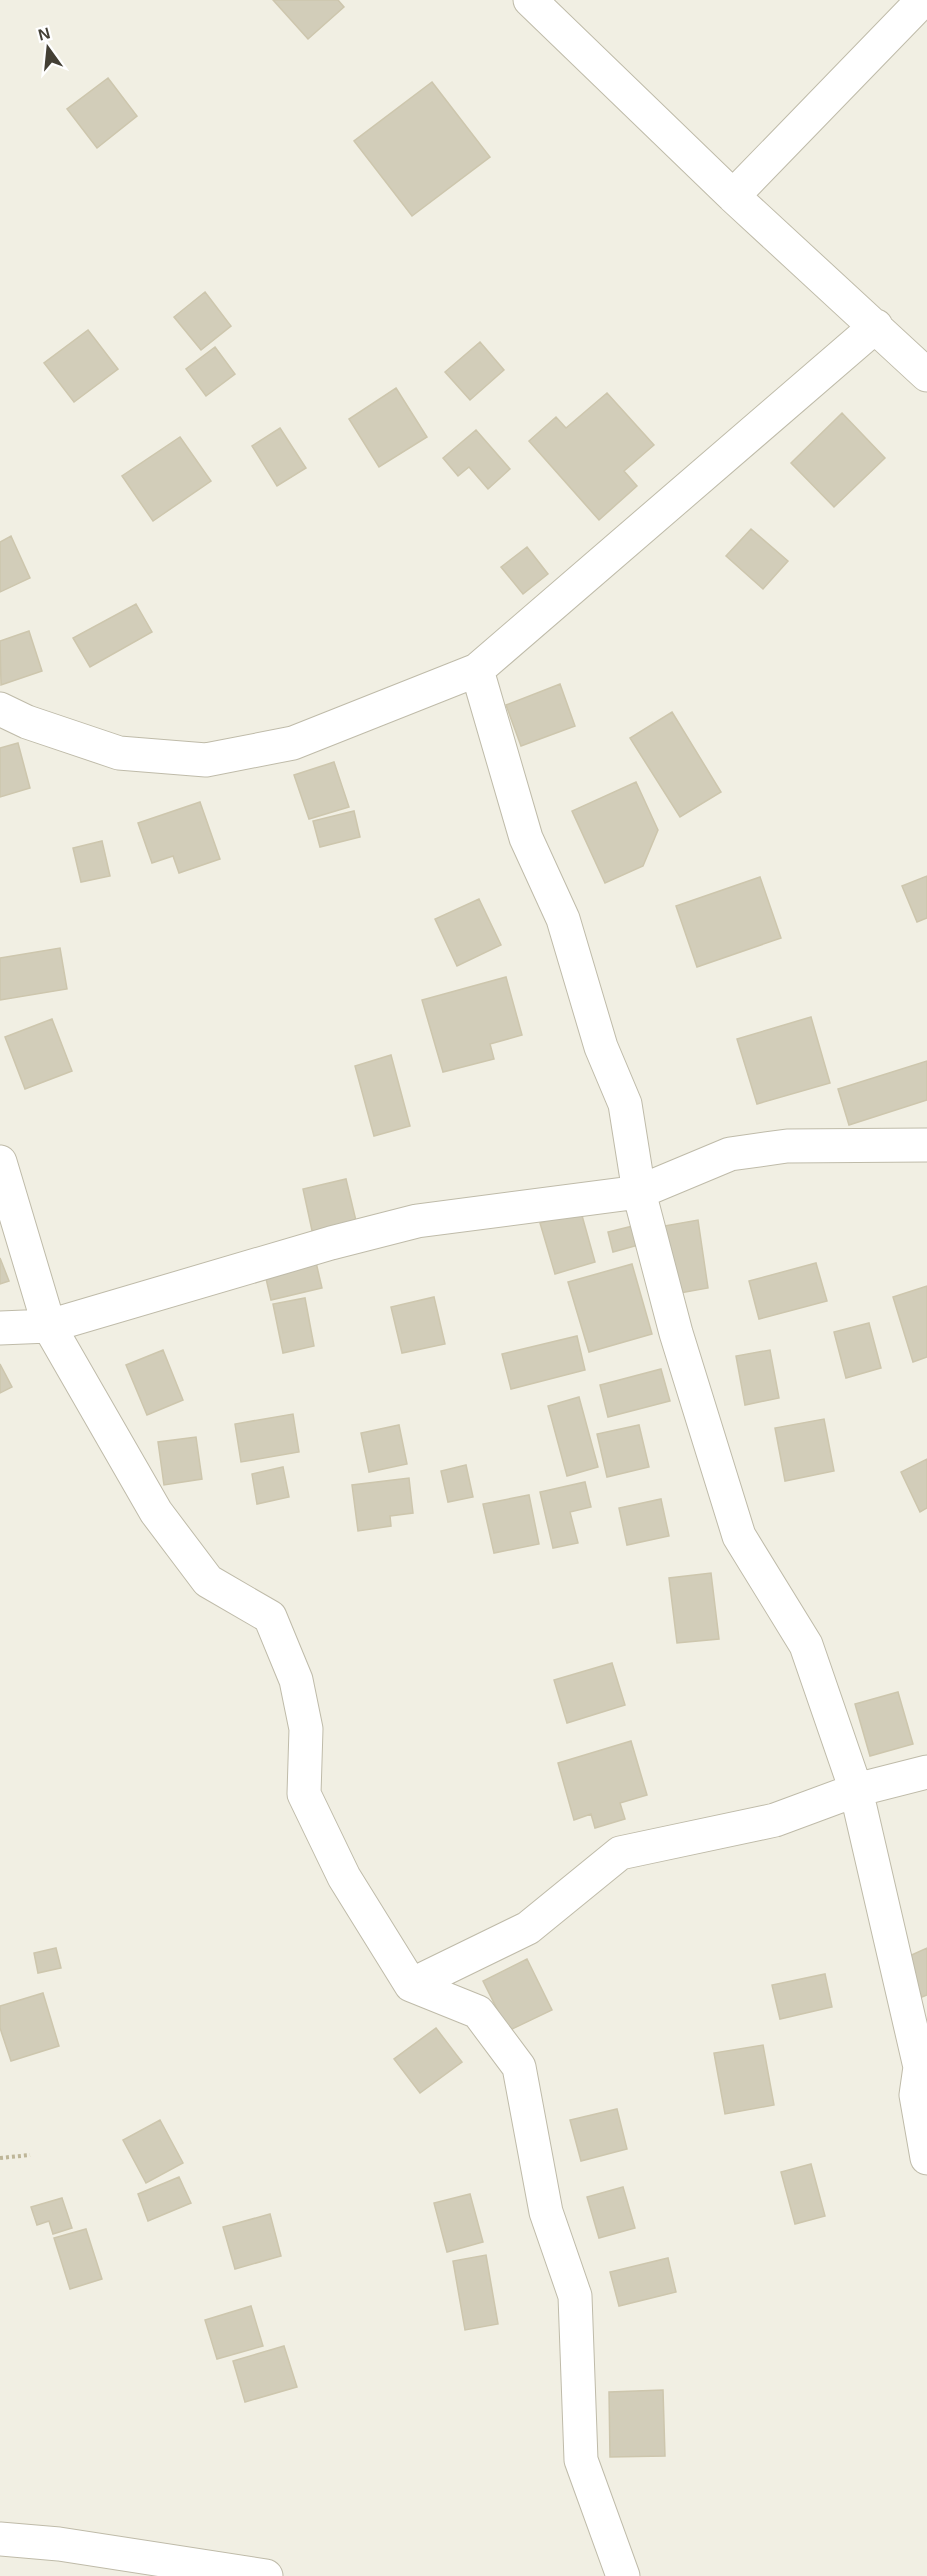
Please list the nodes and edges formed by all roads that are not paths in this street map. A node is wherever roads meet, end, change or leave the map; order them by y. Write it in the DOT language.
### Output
graph roads {
  1 [pos="531,0"];
  2 [pos="923,0"];
  3 [pos="733,196"];
  4 [pos="876,326"];
  5 [pos="927,375"];
  6 [pos="477,670"];
  7 [pos="0,709"];
  8 [pos="927,1145"];
  9 [pos="0,1162"];
  10 [pos="639,1192"];
  11 [pos="49,1326"];
  12 [pos="0,1328"];
  13 [pos="927,1772"];
  14 [pos="856,1790"];
  15 [pos="411,1984"];
  16 [pos="927,2158"];
  17 [pos="0,2539"];
  18 [pos="266,2576"];
  19 [pos="622,2576"];
  1 -- 3 [label="street"];
  2 -- 3 [label="street"];
  3 -- 4 [label="street"];
  4 -- 5 [label="street"];
  4 -- 6 [label="street"];
  6 -- 7 [label="street"];
  6 -- 10 [label="street"];
  8 -- 10 [label="street"];
  9 -- 11 [label="street"];
  10 -- 11 [label="street"];
  10 -- 14 [label="street"];
  11 -- 12 [label="street"];
  11 -- 15 [label="street"];
  13 -- 14 [label="street"];
  14 -- 15 [label="street"];
  14 -- 16 [label="street"];
  15 -- 19 [label="street"];
  17 -- 18 [label="street"];
}
